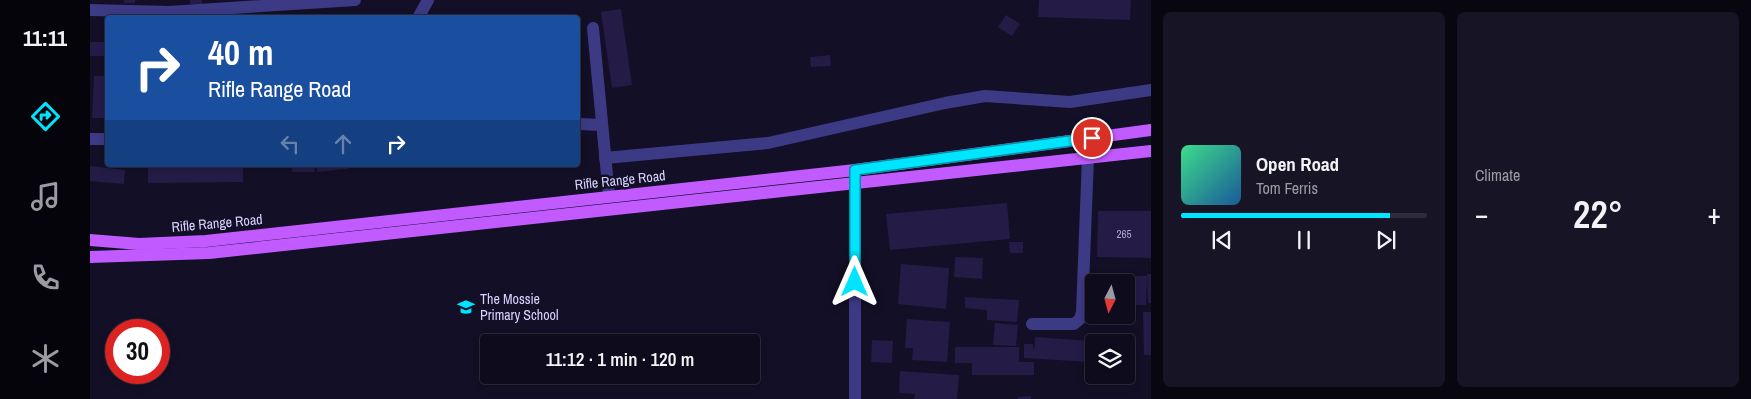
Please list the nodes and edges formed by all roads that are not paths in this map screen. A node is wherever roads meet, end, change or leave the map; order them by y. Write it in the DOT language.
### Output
graph roads {
  1 [pos="355,0"];
  2 [pos="428,0"];
  3 [pos="90,10"];
  4 [pos="420,15"];
  5 [pos="593,28"];
  6 [pos="1151,90"];
  7 [pos="580,124"];
  8 [pos="602,125"];
  9 [pos="1151,130"];
  10 [pos="90,139"];
  11 [pos="105,140"];
  12 [pos="1151,151"];
  13 [pos="1088,157"];
  14 [pos="605,158"];
  15 [pos="855,170"];
  16 [pos="855,184"];
  17 [pos="610,196"];
  18 [pos="90,240"];
  19 [pos="90,257"];
  20 [pos="1032,324"];
  21 [pos="855,399"];
  1 -- 3 [label="street"];
  2 -- 4 [label="street"];
  5 -- 8 [label="street"];
  6 -- 14 [label="street"];
  7 -- 8 [label="street"];
  8 -- 14 [label="street"];
  9 -- 15 [label="main road, Rifle Range Road"];
  10 -- 11 [label="street"];
  12 -- 13 [label="main road, Rifle Range Road"];
  13 -- 16 [label="main road, Rifle Range Road"];
  13 -- 20 [label="street"];
  14 -- 17 [label="street"];
  15 -- 16 [label="street"];
  15 -- 17 [label="main road, Rifle Range Road"];
  16 -- 19 [label="main road, Rifle Range Road"];
  16 -- 21 [label="street"];
  17 -- 18 [label="main road, Rifle Range Road"];
}
